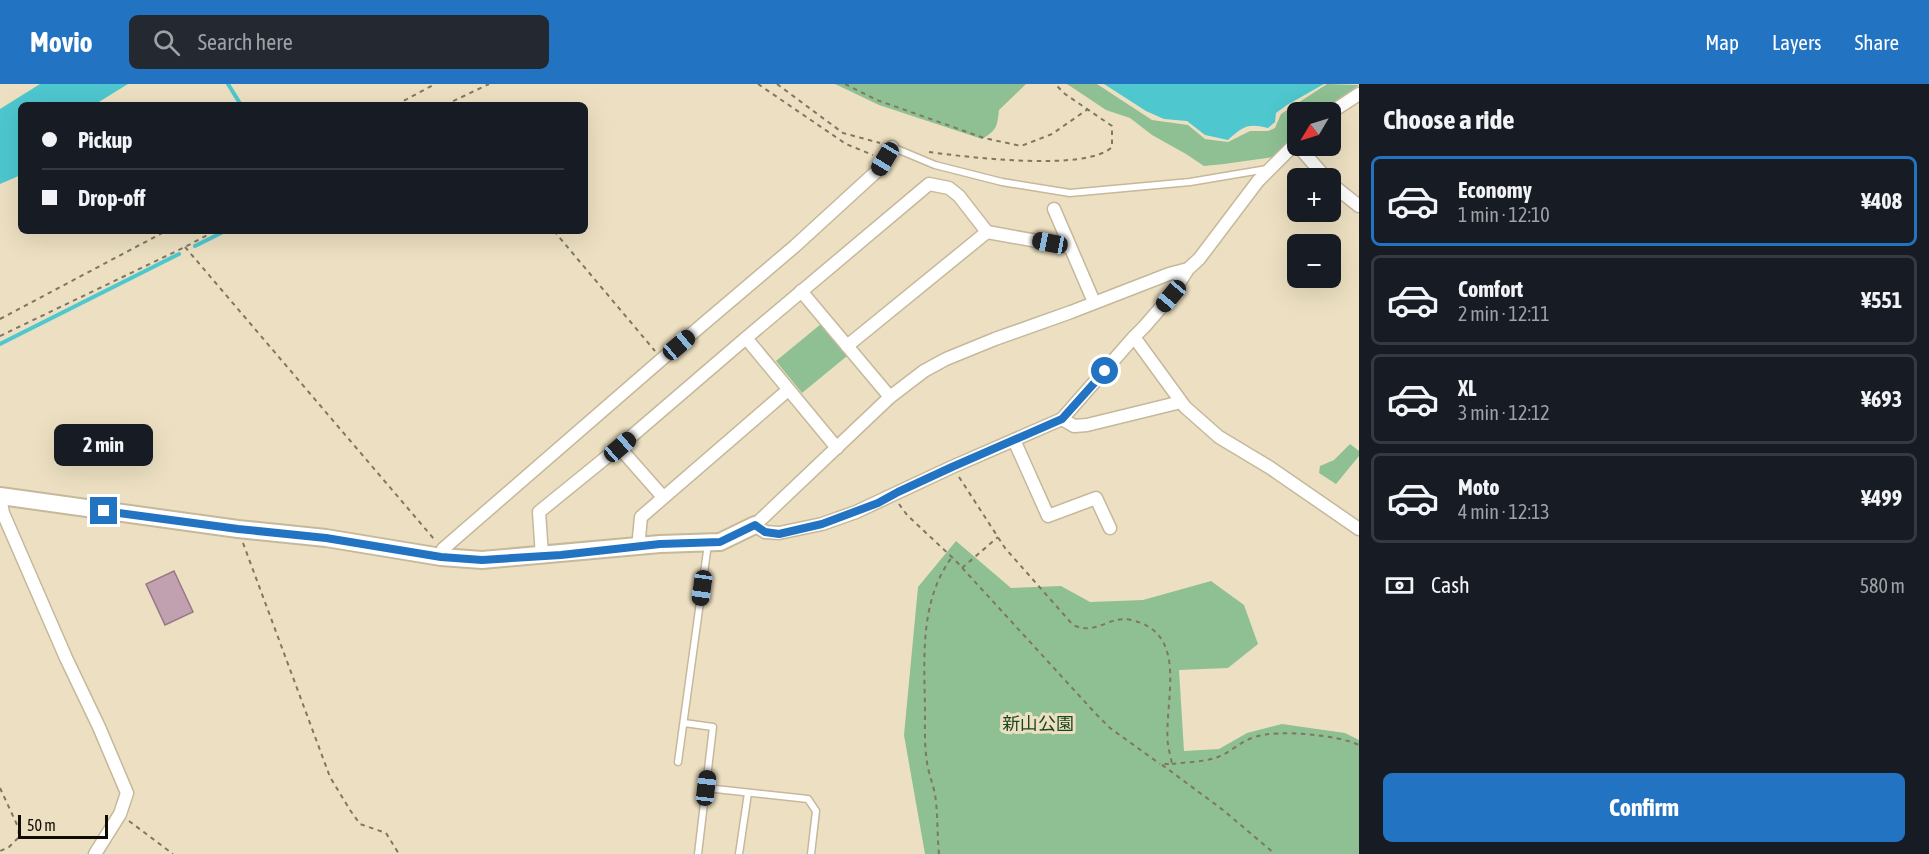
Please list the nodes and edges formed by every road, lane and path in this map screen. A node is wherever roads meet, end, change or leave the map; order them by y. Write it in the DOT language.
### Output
graph roads {
  1 [pos="435,84"];
  2 [pos="489,84"];
  3 [pos="758,84"];
  4 [pos="777,84"];
  5 [pos="845,84"];
  6 [pos="1055,84"];
  7 [pos="1359,94"];
  8 [pos="402,102"];
  9 [pos="452,102"];
  10 [pos="1341,106"];
  11 [pos="1088,109"];
  12 [pos="892,147"];
  13 [pos="924,151"];
  14 [pos="1287,153"];
  15 [pos="1307,156"];
  16 [pos="1317,168"];
  17 [pos="1270,169"];
  18 [pos="1341,192"];
  19 [pos="1359,206"];
  20 [pos="1054,209"];
  21 [pos="987,232"];
  22 [pos="160,234"];
  23 [pos="209,234"];
  24 [pos="557,234"];
  25 [pos="185,247"];
  26 [pos="1070,247"];
  27 [pos="1188,269"];
  28 [pos="801,291"];
  29 [pos="1094,302"];
  30 [pos="0,319"];
  31 [pos="0,336"];
  32 [pos="1134,337"];
  33 [pos="746,338"];
  34 [pos="847,346"];
  35 [pos="662,359"];
  36 [pos="788,390"];
  37 [pos="890,397"];
  38 [pos="1181,402"];
  39 [pos="1062,419"];
  40 [pos="1014,440"];
  41 [pos="620,447"];
  42 [pos="837,448"];
  43 [pos="952,467"];
  44 [pos="893,494"];
  45 [pos="0,496"];
  46 [pos="663,497"];
  47 [pos="755,525"];
  48 [pos="1110,528"];
  49 [pos="238,529"];
  50 [pos="1359,529"];
  51 [pos="998,537"];
  52 [pos="708,544"];
  53 [pos="638,548"];
  54 [pos="442,553"];
  55 [pos="542,556"];
  56 [pos="952,557"];
  57 [pos="962,568"];
  58 [pos="684,723"];
  59 [pos="1359,745"];
  60 [pos="678,762"];
  61 [pos="1161,764"];
  62 [pos="1172,764"];
  63 [pos="0,788"];
  64 [pos="706,788"];
  65 [pos="748,792"];
  66 [pos="120,814"];
  67 [pos="0,851"];
  68 [pos="95,854"];
  69 [pos="173,854"];
  70 [pos="399,854"];
  71 [pos="698,854"];
  72 [pos="739,854"];
  73 [pos="811,854"];
  74 [pos="939,854"];
  75 [pos="1275,854"];
  1 -- 8 [label="path"];
  2 -- 9 [label="path"];
  3 -- 12 [label="path"];
  4 -- 12 [label="path"];
  5 -- 11 [label="path"];
  6 -- 11 [label="path"];
  7 -- 10 [label="street"];
  11 -- 13 [label="path"];
  12 -- 17 [label="lane"];
  12 -- 35 [label="street"];
  14 -- 17 [label="street"];
  15 -- 16 [label="street"];
  17 -- 27 [label="street"];
  18 -- 19 [label="street"];
  20 -- 26 [label="street"];
  21 -- 26 [label="street"];
  21 -- 28 [label="street"];
  21 -- 34 [label="street"];
  22 -- 30 [label="path"];
  23 -- 25 [label="path"];
  24 -- 35 [label="path"];
  25 -- 31 [label="path"];
  25 -- 54 [label="path"];
  26 -- 29 [label="street"];
  27 -- 29 [label="street"];
  27 -- 32 [label="street"];
  28 -- 33 [label="street"];
  28 -- 34 [label="street"];
  29 -- 37 [label="street"];
  32 -- 38 [label="street"];
  32 -- 39 [label="street"];
  33 -- 36 [label="street"];
  33 -- 41 [label="street"];
  34 -- 37 [label="street"];
  35 -- 54 [label="street"];
  36 -- 42 [label="street"];
  36 -- 46 [label="street"];
  37 -- 42 [label="street"];
  38 -- 39 [label="street"];
  38 -- 50 [label="street"];
  39 -- 40 [label="street"];
  40 -- 43 [label="street"];
  40 -- 48 [label="street"];
  41 -- 46 [label="street"];
  41 -- 55 [label="street"];
  42 -- 47 [label="street"];
  43 -- 44 [label="street"];
  43 -- 51 [label="path"];
  44 -- 47 [label="street"];
  44 -- 56 [label="path"];
  45 -- 49 [label="street"];
  45 -- 66 [label="street"];
  46 -- 53 [label="street"];
  47 -- 52 [label="street"];
  49 -- 54 [label="street"];
  49 -- 70 [label="path"];
  51 -- 57 [label="path"];
  51 -- 62 [label="path"];
  52 -- 53 [label="street"];
  52 -- 58 [label="lane"];
  53 -- 55 [label="street"];
  54 -- 55 [label="street"];
  56 -- 57 [label="path"];
  56 -- 74 [label="path"];
  57 -- 61 [label="path"];
  58 -- 60 [label="lane"];
  58 -- 64 [label="lane"];
  59 -- 62 [label="path"];
  61 -- 62 [label="path"];
  61 -- 75 [label="path"];
  63 -- 67 [label="path"];
  64 -- 65 [label="lane"];
  64 -- 71 [label="lane"];
  65 -- 72 [label="lane"];
  65 -- 73 [label="lane"];
  66 -- 68 [label="street"];
  66 -- 69 [label="path"];
}
